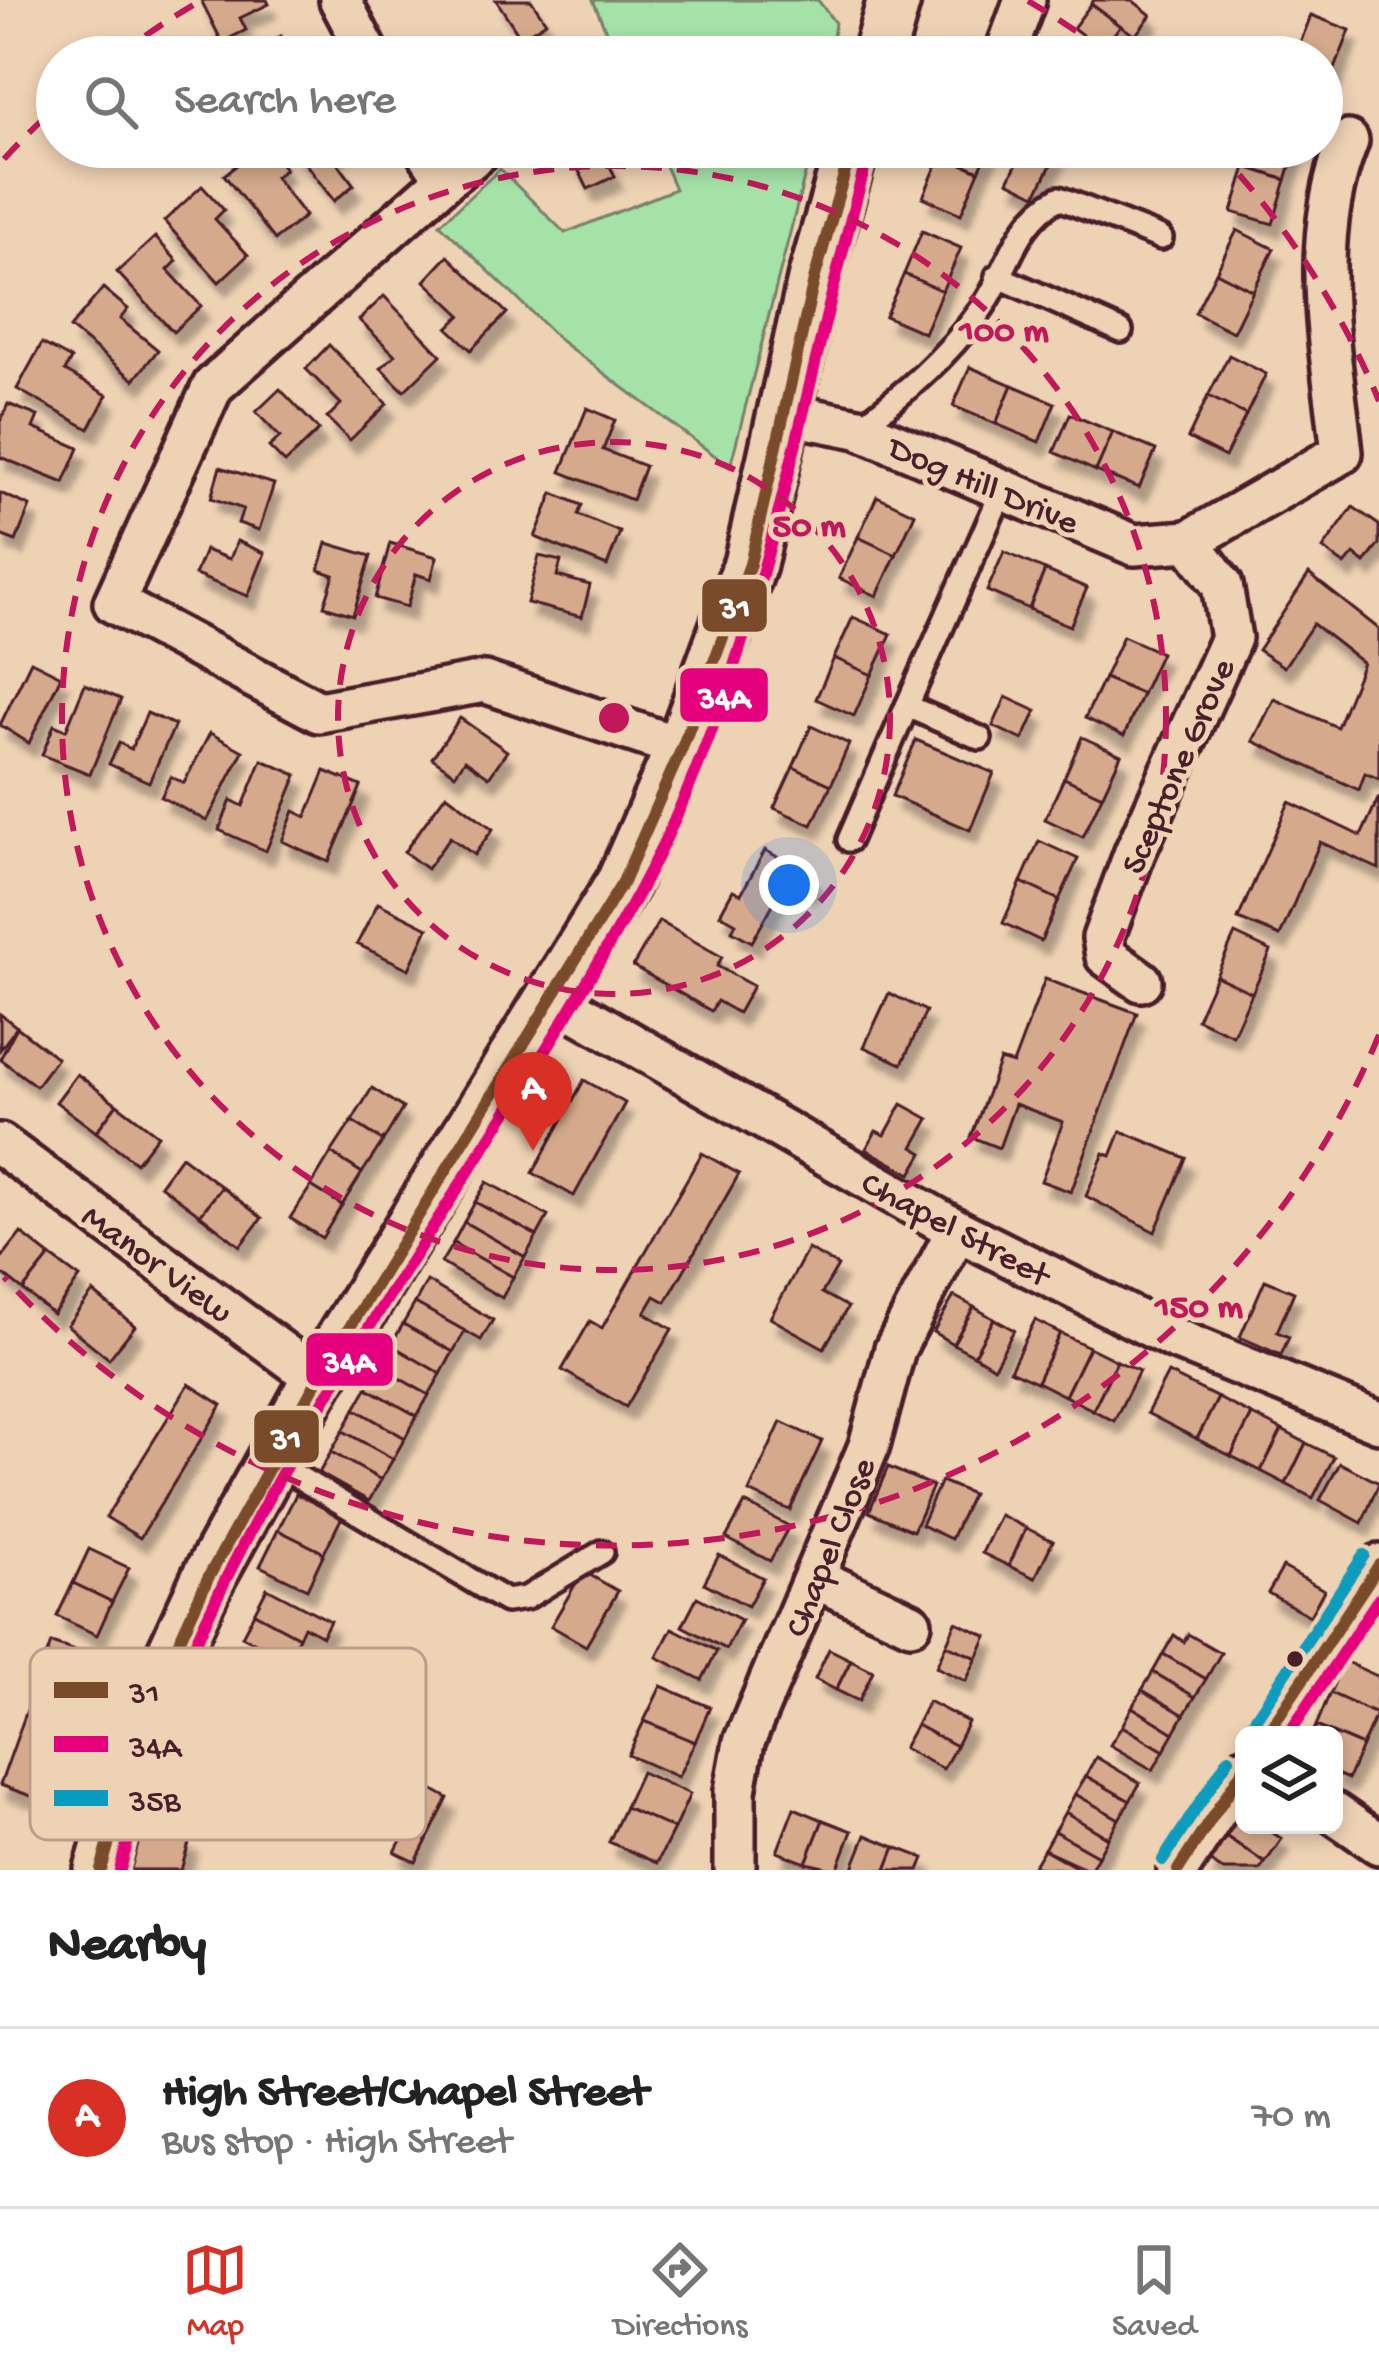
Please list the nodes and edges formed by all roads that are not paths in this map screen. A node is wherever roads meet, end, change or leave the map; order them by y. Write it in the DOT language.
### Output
graph roads {
  1 [pos="894,0"];
  2 [pos="1024,0"];
  3 [pos="351,4"];
  4 [pos="362,36"];
  5 [pos="884,36"];
  6 [pos="1011,36"];
  7 [pos="1348,141"];
  8 [pos="1343,153"];
  9 [pos="430,168"];
  10 [pos="846,168"];
  11 [pos="1337,168"];
  12 [pos="1161,238"];
  13 [pos="997,276"];
  14 [pos="1120,331"];
  15 [pos="782,413"];
  16 [pos="858,428"];
  17 [pos="1003,489"];
  18 [pos="1189,541"];
  19 [pos="907,706"];
  20 [pos="980,738"];
  21 [pos="682,748"];
  22 [pos="849,840"];
  23 [pos="1141,981"];
  24 [pos="551,997"];
  25 [pos="0,1144"];
  26 [pos="957,1231"];
  27 [pos="319,1378"];
  28 [pos="1379,1422"];
  29 [pos="272,1461"];
  30 [pos="602,1552"];
  31 [pos="1379,1565"];
  32 [pos="815,1577"];
  33 [pos="911,1623"];
  34 [pos="176,1648"];
  35 [pos="1272,1726"];
  36 [pos="1235,1782"];
  37 [pos="1343,1819"];
  38 [pos="110,1840"];
  39 [pos="1379,1844"];
  40 [pos="101,1870"];
  41 [pos="735,1870"];
  42 [pos="1178,1870"];
  1 -- 5 [label="street"];
  2 -- 6 [label="street"];
  3 -- 4 [label="street"];
  7 -- 8 [label="street"];
  9 -- 21 [label="street"];
  10 -- 15 [label="street"];
  11 -- 18 [label="street"];
  12 -- 13 [label="lane"];
  13 -- 14 [label="lane"];
  13 -- 16 [label="lane"];
  15 -- 16 [label="street, Dog Hill Drive"];
  15 -- 21 [label="street"];
  16 -- 17 [label="street, Dog Hill Drive"];
  17 -- 18 [label="street, Dog Hill Drive"];
  17 -- 19 [label="lane"];
  18 -- 23 [label="street, Sceptone Grove"];
  19 -- 20 [label="lane"];
  19 -- 22 [label="lane"];
  21 -- 24 [label="street"];
  24 -- 26 [label="street, Chapel Street"];
  24 -- 27 [label="street"];
  25 -- 27 [label="street, Manor View"];
  26 -- 28 [label="street, Chapel Street"];
  26 -- 32 [label="street, Chapel Close"];
  27 -- 29 [label="street"];
  29 -- 30 [label="lane"];
  29 -- 34 [label="street"];
  31 -- 35 [label="street"];
  32 -- 33 [label="street"];
  32 -- 41 [label="street, Chapel Close"];
  36 -- 42 [label="street"];
  37 -- 39 [label="street"];
  38 -- 40 [label="street"];
}
